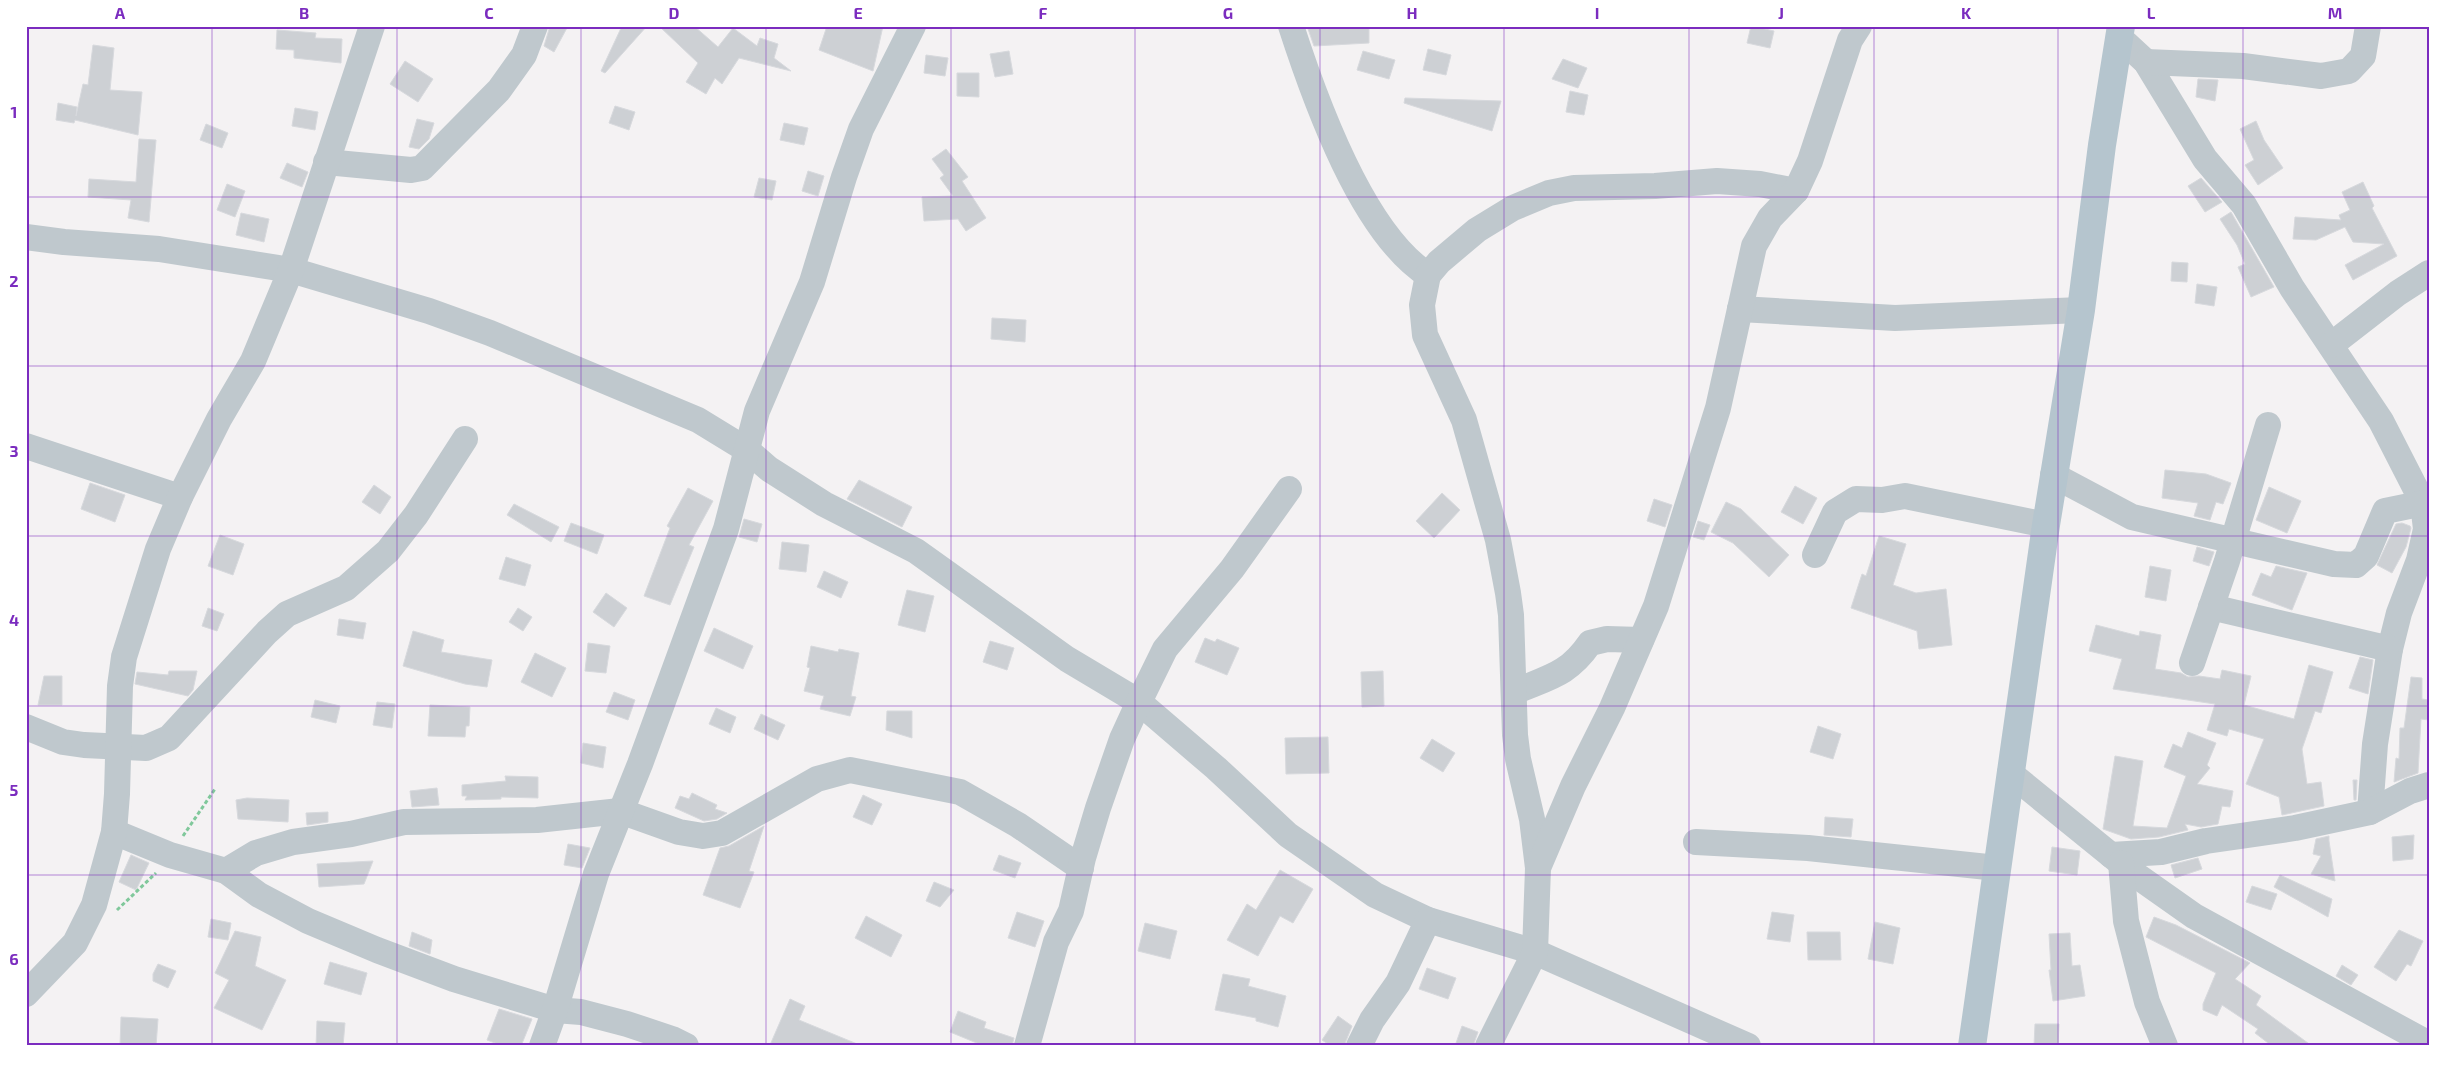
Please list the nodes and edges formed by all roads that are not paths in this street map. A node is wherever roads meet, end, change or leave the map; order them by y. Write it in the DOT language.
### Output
graph roads {
  1 [pos="372,26"];
  2 [pos="535,26"];
  3 [pos="913,26"];
  4 [pos="1291,26"];
  5 [pos="1859,26"];
  6 [pos="2368,26"];
  7 [pos="2120,32"];
  8 [pos="2146,62"];
  9 [pos="326,162"];
  10 [pos="1796,191"];
  11 [pos="26,236"];
  12 [pos="291,270"];
  13 [pos="2429,272"];
  14 [pos="1428,275"];
  15 [pos="1740,308"];
  16 [pos="2082,310"];
  17 [pos="2331,346"];
  18 [pos="2268,425"];
  19 [pos="465,439"];
  20 [pos="26,446"];
  21 [pos="747,450"];
  22 [pos="2053,475"];
  23 [pos="1289,489"];
  24 [pos="180,497"];
  25 [pos="2426,502"];
  26 [pos="2046,524"];
  27 [pos="2232,540"];
  28 [pos="1815,555"];
  29 [pos="2212,607"];
  30 [pos="1641,640"];
  31 [pos="2390,649"];
  32 [pos="2192,663"];
  33 [pos="1514,692"];
  34 [pos="1139,702"];
  35 [pos="26,727"];
  36 [pos="119,748"];
  37 [pos="2010,773"];
  38 [pos="2429,785"];
  39 [pos="620,811"];
  40 [pos="2370,812"];
  41 [pos="114,832"];
  42 [pos="1696,842"];
  43 [pos="2116,859"];
  44 [pos="1081,868"];
  45 [pos="1538,868"];
  46 [pos="1997,868"];
  47 [pos="226,871"];
  48 [pos="1428,920"];
  49 [pos="1535,952"];
  50 [pos="26,994"];
  51 [pos="555,1010"];
  52 [pos="2429,1044"];
  53 [pos="542,1046"];
  54 [pos="686,1046"];
  55 [pos="1027,1046"];
  56 [pos="1359,1046"];
  57 [pos="1488,1046"];
  58 [pos="1748,1046"];
  59 [pos="1972,1046"];
  60 [pos="2165,1046"];
  1 -- 9 [label="street"];
  2 -- 9 [label="street"];
  3 -- 21 [label="street"];
  4 -- 14 [label="street"];
  5 -- 10 [label="street"];
  6 -- 8 [label="street"];
  7 -- 8 [label="street"];
  7 -- 16 [label="main road"];
  8 -- 17 [label="street"];
  9 -- 12 [label="street"];
  10 -- 14 [label="street"];
  10 -- 15 [label="street"];
  11 -- 12 [label="street"];
  12 -- 21 [label="street"];
  12 -- 24 [label="street"];
  13 -- 17 [label="street"];
  14 -- 33 [label="street"];
  15 -- 16 [label="street"];
  15 -- 30 [label="street"];
  16 -- 22 [label="main road"];
  17 -- 25 [label="street"];
  18 -- 27 [label="street"];
  19 -- 36 [label="street"];
  20 -- 24 [label="street"];
  21 -- 34 [label="street"];
  21 -- 39 [label="street"];
  22 -- 26 [label="main road"];
  22 -- 27 [label="street"];
  23 -- 34 [label="street"];
  24 -- 36 [label="street"];
  25 -- 27 [label="street"];
  25 -- 31 [label="street"];
  26 -- 28 [label="street"];
  26 -- 37 [label="main road"];
  27 -- 29 [label="street"];
  29 -- 31 [label="street"];
  29 -- 32 [label="street"];
  30 -- 33 [label="street"];
  30 -- 45 [label="street"];
  31 -- 40 [label="street"];
  33 -- 45 [label="street"];
  34 -- 44 [label="street"];
  34 -- 48 [label="street"];
  35 -- 36 [label="street"];
  36 -- 41 [label="street"];
  37 -- 43 [label="street"];
  37 -- 46 [label="main road"];
  38 -- 40 [label="street"];
  39 -- 44 [label="street"];
  39 -- 47 [label="street"];
  39 -- 51 [label="street"];
  40 -- 43 [label="street"];
  41 -- 47 [label="street"];
  41 -- 50 [label="street"];
  42 -- 46 [label="street"];
  43 -- 52 [label="street"];
  43 -- 60 [label="street"];
  44 -- 55 [label="street"];
  45 -- 49 [label="street"];
  46 -- 59 [label="main road"];
  47 -- 51 [label="street"];
  48 -- 49 [label="street"];
  48 -- 56 [label="street"];
  49 -- 57 [label="street"];
  49 -- 58 [label="street"];
  51 -- 53 [label="street"];
  51 -- 54 [label="street"];
}
